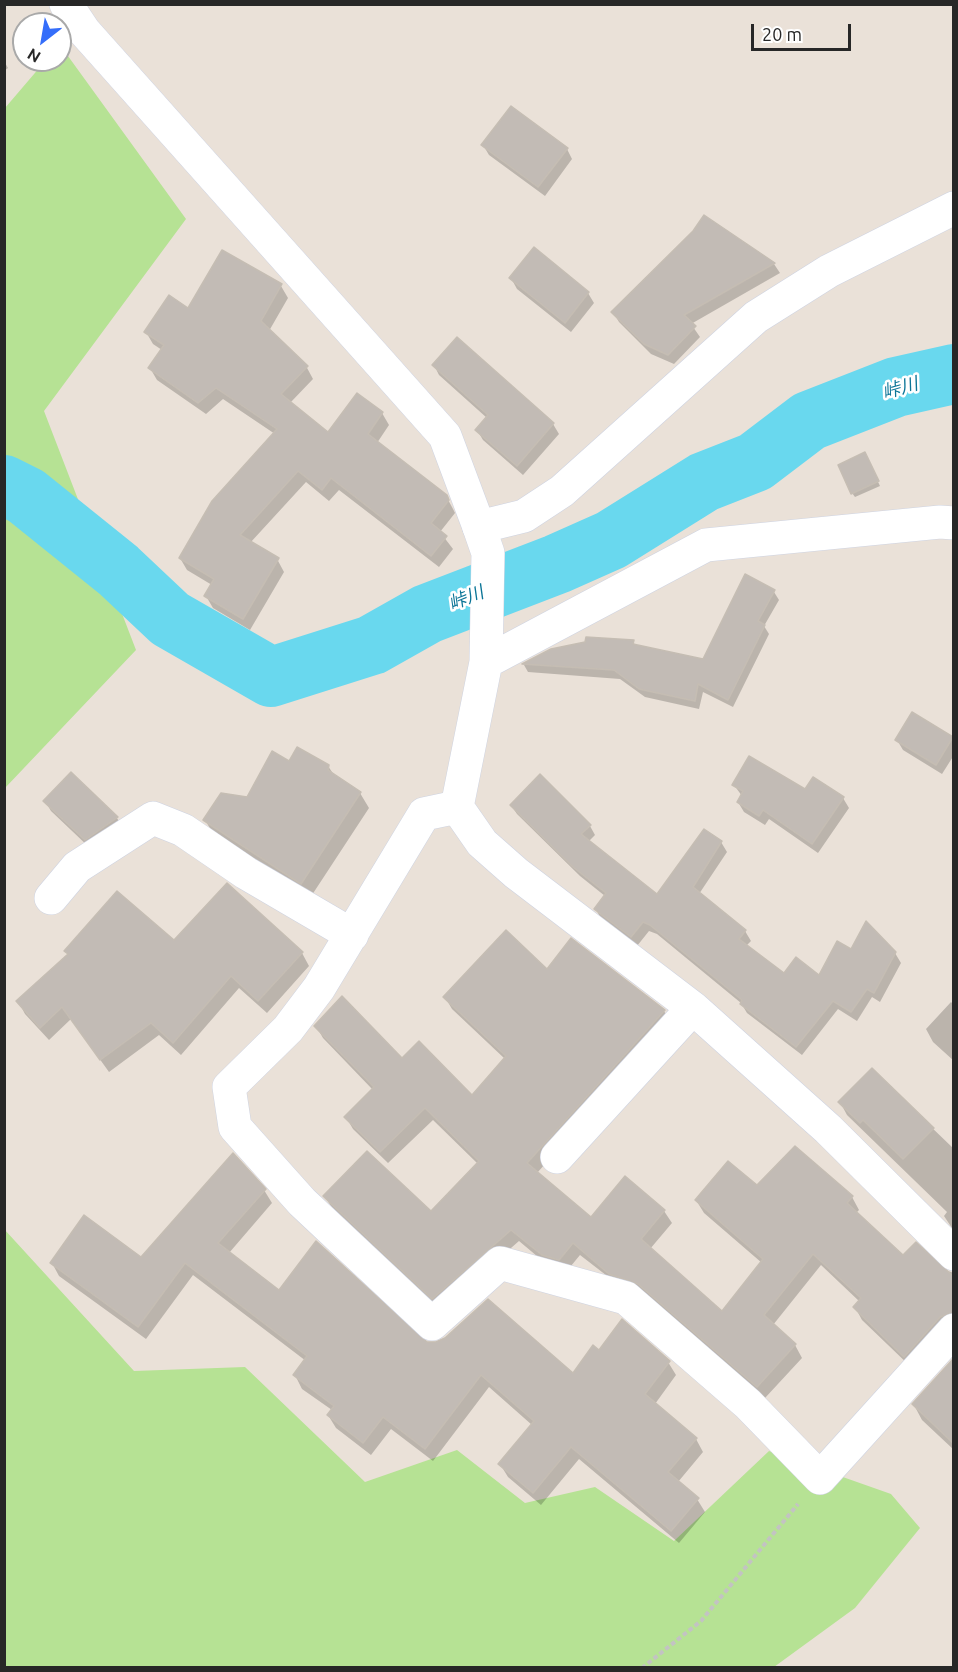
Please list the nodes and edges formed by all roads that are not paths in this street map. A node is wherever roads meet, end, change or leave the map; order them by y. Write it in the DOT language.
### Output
graph roads {
  1 [pos="66,4"];
  2 [pos="954,208"];
  3 [pos="954,523"];
  4 [pos="483,540"];
  5 [pos="486,662"];
  6 [pos="457,807"];
  7 [pos="51,898"];
  8 [pos="352,935"];
  9 [pos="693,1008"];
  10 [pos="557,1157"];
  11 [pos="954,1254"];
  12 [pos="954,1330"];
  1 -- 4 [label="street"];
  2 -- 4 [label="street"];
  3 -- 5 [label="street"];
  4 -- 5 [label="street"];
  5 -- 6 [label="street"];
  6 -- 8 [label="street"];
  6 -- 9 [label="street"];
  7 -- 8 [label="street"];
  8 -- 12 [label="street"];
  9 -- 10 [label="street"];
  9 -- 11 [label="street"];
}
